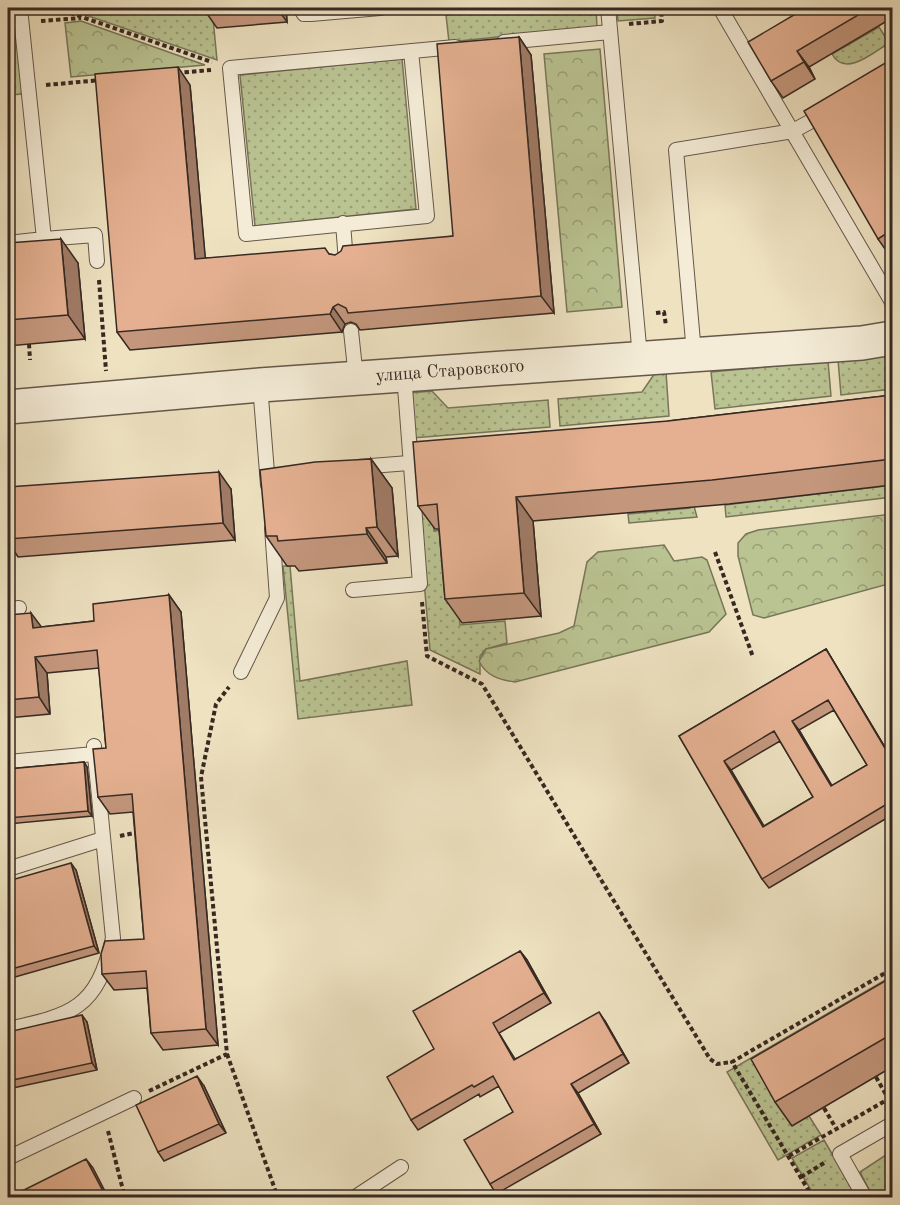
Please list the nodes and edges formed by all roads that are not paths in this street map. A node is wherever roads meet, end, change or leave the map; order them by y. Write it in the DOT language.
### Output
graph roads {
  1 [pos="20,8"];
  2 [pos="300,8"];
  3 [pos="380,8"];
  4 [pos="608,8"];
  5 [pos="720,8"];
  6 [pos="610,32"];
  7 [pos="494,43"];
  8 [pos="470,45"];
  9 [pos="411,51"];
  10 [pos="843,103"];
  11 [pos="793,131"];
  12 [pos="343,223"];
  13 [pos="44,239"];
  14 [pos="8,243"];
  15 [pos="97,261"];
  16 [pos="346,264"];
  17 [pos="892,302"];
  18 [pos="351,331"];
  19 [pos="892,338"];
  20 [pos="694,353"];
  21 [pos="640,357"];
  22 [pos="404,374"];
  23 [pos="356,378"];
  24 [pos="260,385"];
  25 [pos="8,407"];
  26 [pos="409,463"];
  27 [pos="339,468"];
  28 [pos="269,495"];
  29 [pos="271,518"];
  30 [pos="353,590"];
  31 [pos="241,672"];
  32 [pos="8,762"];
  33 [pos="103,839"];
  34 [pos="8,869"];
  35 [pos="8,1029"];
  36 [pos="134,1098"];
  37 [pos="892,1124"];
  38 [pos="8,1158"];
  39 [pos="401,1167"];
  40 [pos="354,1197"];
  41 [pos="865,1197"];
  1 -- 13 [label="lane"];
  2 -- 3 [label="lane"];
  4 -- 6 [label="lane"];
  5 -- 11 [label="lane"];
  6 -- 7 [label="lane"];
  6 -- 21 [label="lane"];
  8 -- 9 [label="lane"];
  9 -- 12 [label="lane"];
  9 -- 12 [label="lane"];
  10 -- 11 [label="lane"];
  11 -- 17 [label="lane"];
  11 -- 20 [label="lane"];
  12 -- 16 [label="lane"];
  13 -- 14 [label="lane"];
  13 -- 15 [label="lane"];
  18 -- 23 [label="lane"];
  19 -- 20 [label="street, улица Старовского"];
  20 -- 21 [label="street, улица Старовского"];
  21 -- 22 [label="street, улица Старовского"];
  22 -- 23 [label="street, улица Старовского"];
  22 -- 26 [label="lane"];
  23 -- 24 [label="street, улица Старовского"];
  24 -- 25 [label="street, улица Старовского"];
  24 -- 28 [label="lane"];
  26 -- 27 [label="lane"];
  26 -- 30 [label="lane"];
  29 -- 31 [label="lane"];
  32 -- 33 [label="lane"];
  33 -- 34 [label="lane"];
  33 -- 35 [label="lane"];
  36 -- 38 [label="lane"];
  37 -- 41 [label="lane"];
  39 -- 40 [label="lane"];
}
